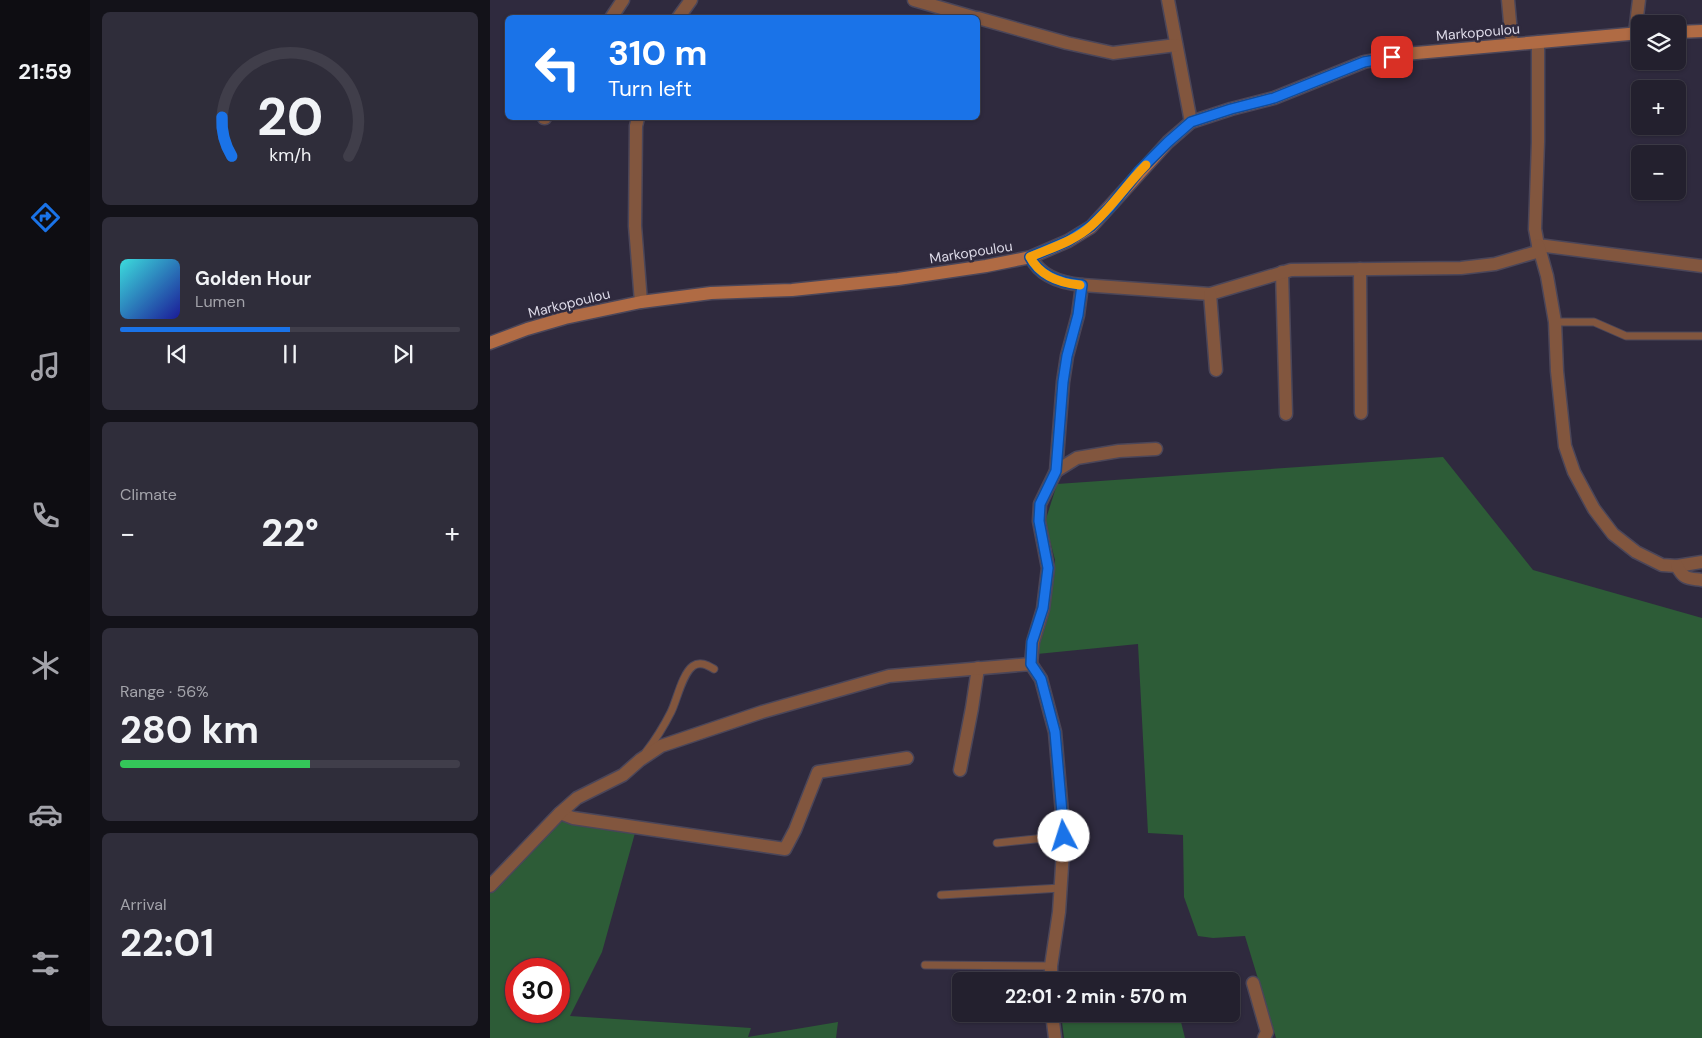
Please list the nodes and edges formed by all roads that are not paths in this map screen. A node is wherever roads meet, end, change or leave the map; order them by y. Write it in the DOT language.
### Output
graph roads {
  1 [pos="623,0"];
  2 [pos="914,0"];
  3 [pos="1168,0"];
  4 [pos="1508,0"];
  5 [pos="1639,0"];
  6 [pos="688,1"];
  7 [pos="613,15"];
  8 [pos="680,15"];
  9 [pos="966,15"];
  10 [pos="1639,15"];
  11 [pos="980,19"];
  12 [pos="1702,31"];
  13 [pos="1686,32"];
  14 [pos="1631,34"];
  15 [pos="1538,42"];
  16 [pos="1512,44"];
  17 [pos="1176,45"];
  18 [pos="638,120"];
  19 [pos="1191,122"];
  20 [pos="1539,248"];
  21 [pos="1030,257"];
  22 [pos="1702,266"];
  23 [pos="1360,269"];
  24 [pos="1282,272"];
  25 [pos="1082,285"];
  26 [pos="1210,294"];
  27 [pos="640,302"];
  28 [pos="1555,322"];
  29 [pos="1702,336"];
  30 [pos="490,343"];
  31 [pos="1216,370"];
  32 [pos="1361,413"];
  33 [pos="1286,414"];
  34 [pos="1156,449"];
  35 [pos="1056,471"];
  36 [pos="1702,562"];
  37 [pos="1677,566"];
  38 [pos="1702,580"];
  39 [pos="1031,664"];
  40 [pos="714,668"];
  41 [pos="978,668"];
  42 [pos="907,758"];
  43 [pos="640,760"];
  44 [pos="960,770"];
  45 [pos="560,813"];
  46 [pos="1064,836"];
  47 [pos="997,843"];
  48 [pos="490,886"];
  49 [pos="1061,888"];
  50 [pos="941,895"];
  51 [pos="925,965"];
  52 [pos="1052,966"];
  53 [pos="1052,972"];
  54 [pos="1254,982"];
  55 [pos="1053,1022"];
  56 [pos="1055,1038"];
  57 [pos="1264,1038"];
  1 -- 7 [label="street"];
  2 -- 9 [label="street"];
  3 -- 17 [label="street"];
  4 -- 16 [label="street"];
  5 -- 10 [label="street"];
  6 -- 8 [label="street"];
  11 -- 17 [label="street"];
  12 -- 13 [label="street"];
  14 -- 15 [label="street, Markopoulou"];
  15 -- 16 [label="street, Markopoulou"];
  15 -- 20 [label="street"];
  16 -- 19 [label="street, Markopoulou"];
  17 -- 19 [label="street"];
  18 -- 27 [label="street"];
  19 -- 21 [label="street, Markopoulou"];
  20 -- 22 [label="street"];
  20 -- 23 [label="street"];
  20 -- 28 [label="street"];
  21 -- 25 [label="street"];
  21 -- 27 [label="street, Markopoulou"];
  23 -- 24 [label="street"];
  23 -- 32 [label="street"];
  24 -- 26 [label="street"];
  24 -- 33 [label="street"];
  25 -- 26 [label="street"];
  25 -- 35 [label="street"];
  26 -- 31 [label="street"];
  27 -- 30 [label="street, Markopoulou"];
  28 -- 29 [label="lane"];
  28 -- 37 [label="street"];
  34 -- 35 [label="street"];
  35 -- 39 [label="street"];
  36 -- 37 [label="street"];
  37 -- 38 [label="street"];
  39 -- 41 [label="street"];
  39 -- 46 [label="street"];
  40 -- 43 [label="lane"];
  41 -- 43 [label="street"];
  41 -- 44 [label="street"];
  42 -- 45 [label="street"];
  43 -- 45 [label="street"];
  45 -- 48 [label="street"];
  46 -- 47 [label="lane"];
  46 -- 49 [label="street"];
  49 -- 50 [label="lane"];
  49 -- 52 [label="street"];
  51 -- 52 [label="lane"];
  52 -- 53 [label="street"];
  54 -- 57 [label="street"];
  55 -- 56 [label="street"];
}
